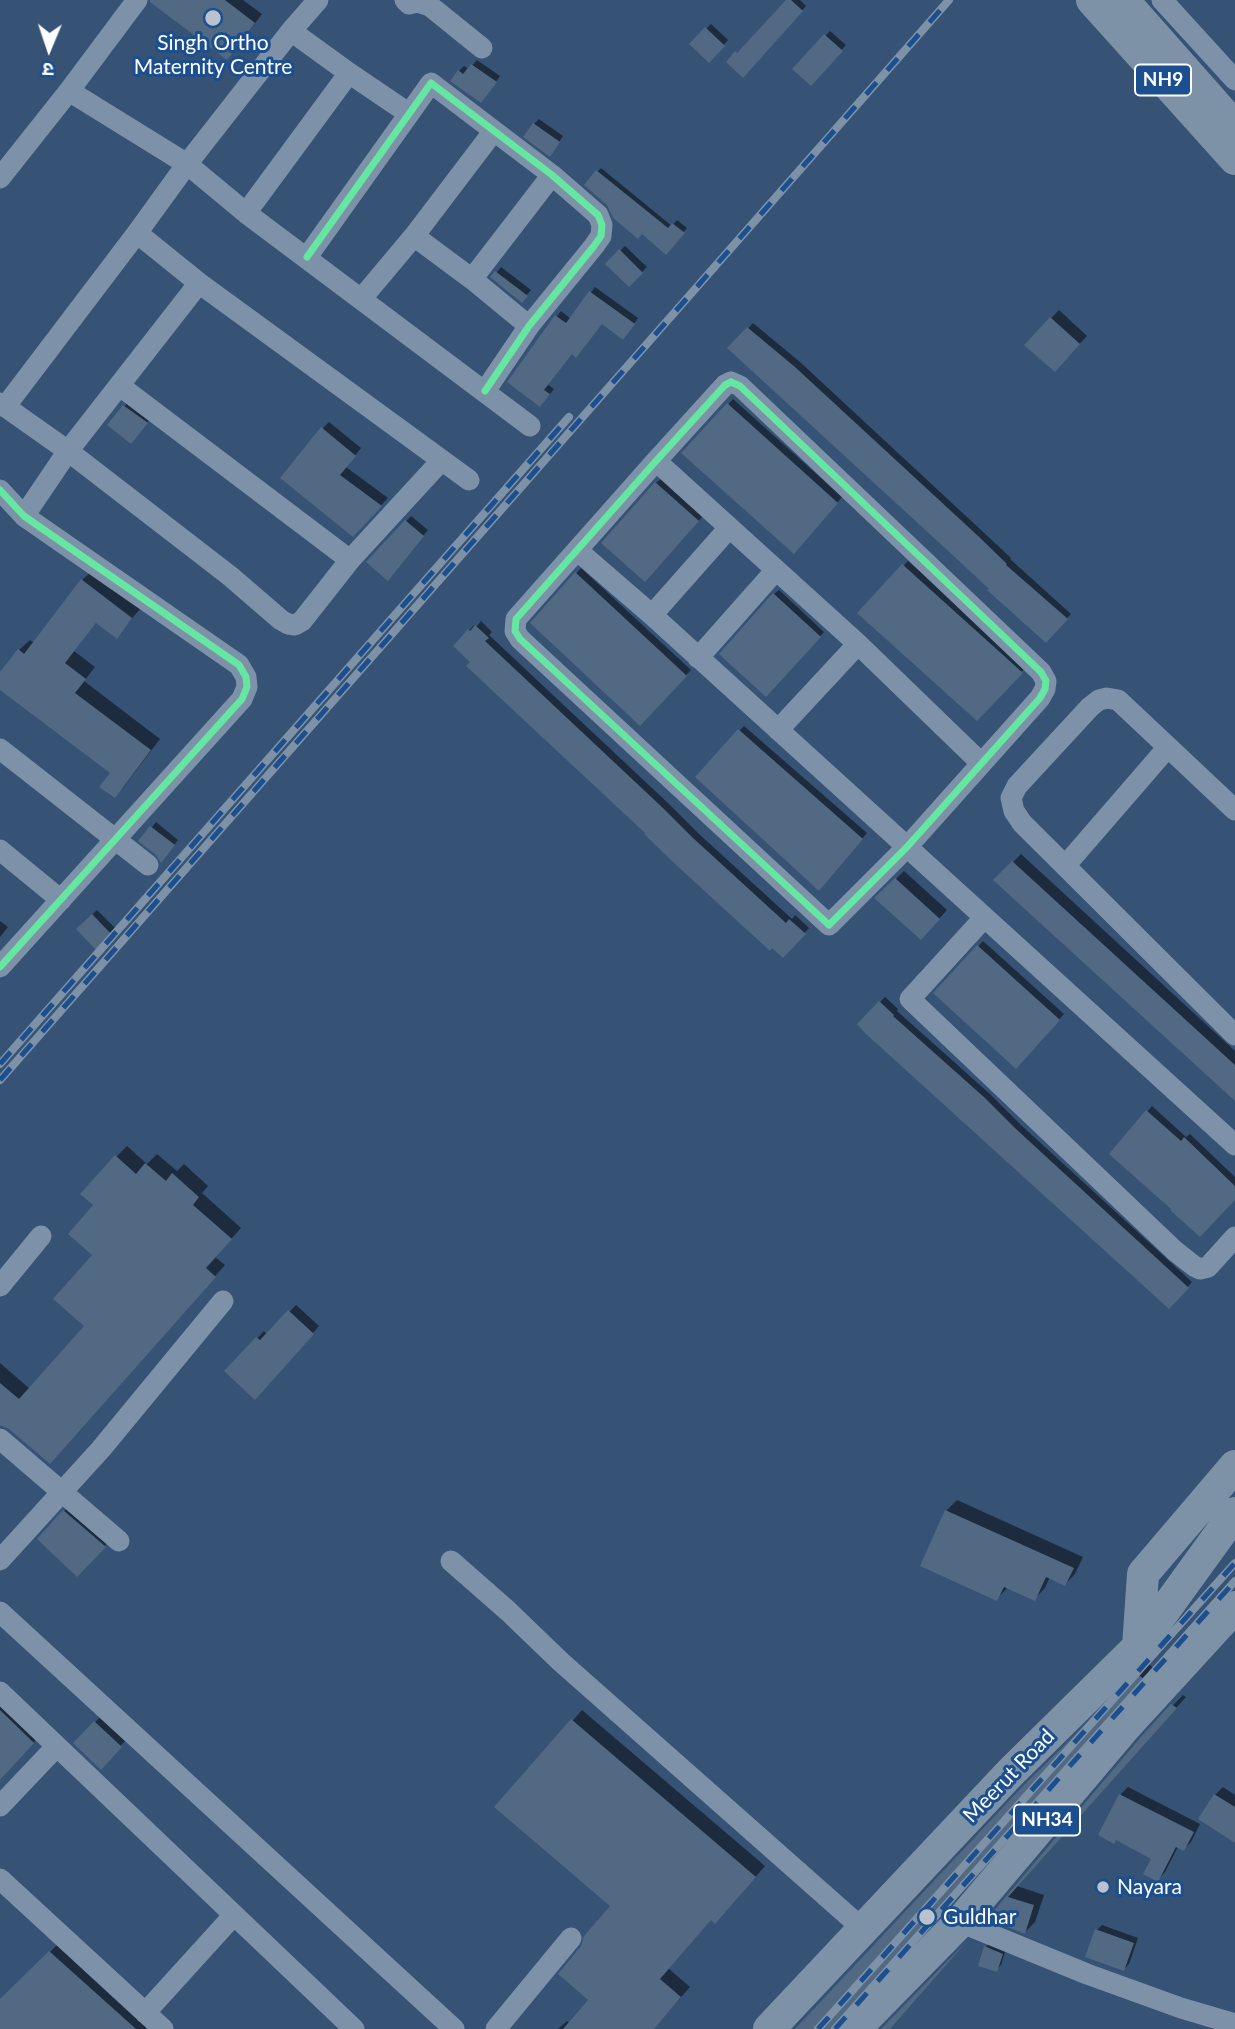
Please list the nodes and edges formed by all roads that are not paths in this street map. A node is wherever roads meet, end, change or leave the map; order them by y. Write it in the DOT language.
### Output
graph roads {
  1 [pos="317,0"];
  2 [pos="405,0"];
  3 [pos="1092,0"];
  4 [pos="1106,0"];
  5 [pos="1123,0"];
  6 [pos="1163,0"];
  7 [pos="135,1"];
  8 [pos="291,31"];
  9 [pos="482,48"];
  10 [pos="349,74"];
  11 [pos="1235,80"];
  12 [pos="69,91"];
  13 [pos="408,114"];
  14 [pos="1235,127"];
  15 [pos="493,132"];
  16 [pos="7,155"];
  17 [pos="1235,159"];
  18 [pos="187,164"];
  19 [pos="552,175"];
  20 [pos="1235,177"];
  21 [pos="0,178"];
  22 [pos="246,213"];
  23 [pos="137,233"];
  24 [pos="414,236"];
  25 [pos="307,257"];
  26 [pos="472,279"];
  27 [pos="198,283"];
  28 [pos="362,298"];
  29 [pos="529,326"];
  30 [pos="120,386"];
  31 [pos="485,391"];
  32 [pos="3,405"];
  33 [pos="530,426"];
  34 [pos="68,451"];
  35 [pos="440,461"];
  36 [pos="656,461"];
  37 [pos="468,480"];
  38 [pos="0,490"];
  39 [pos="24,516"];
  40 [pos="729,528"];
  41 [pos="578,551"];
  42 [pos="350,560"];
  43 [pos="776,570"];
  44 [pos="652,615"];
  45 [pos="858,644"];
  46 [pos="698,658"];
  47 [pos="778,730"];
  48 [pos="1168,747"];
  49 [pos="0,749"];
  50 [pos="981,763"];
  51 [pos="1235,810"];
  52 [pos="114,839"];
  53 [pos="907,847"];
  54 [pos="0,850"];
  55 [pos="148,865"];
  56 [pos="1065,866"];
  57 [pos="61,900"];
  58 [pos="985,918"];
  59 [pos="0,967"];
  60 [pos="1235,1035"];
  61 [pos="1235,1145"];
  62 [pos="41,1236"];
  63 [pos="1235,1237"];
  64 [pos="0,1286"];
  65 [pos="223,1301"];
  66 [pos="0,1439"];
  67 [pos="1235,1466"];
  68 [pos="62,1492"];
  69 [pos="1235,1513"];
  70 [pos="119,1541"];
  71 [pos="0,1560"];
  72 [pos="451,1561"];
  73 [pos="1235,1607"];
  74 [pos="0,1612"];
  75 [pos="1138,1647"];
  76 [pos="1173,1674"];
  77 [pos="0,1692"];
  78 [pos="57,1746"];
  79 [pos="0,1806"];
  80 [pos="0,1879"];
  81 [pos="234,1915"];
  82 [pos="960,1922"];
  83 [pos="863,1929"];
  84 [pos="571,1938"];
  85 [pos="145,2013"];
  86 [pos="1235,2024"];
  87 [pos="163,2029"];
  88 [pos="354,2029"];
  89 [pos="454,2029"];
  90 [pos="496,2029"];
  91 [pos="769,2029"];
  92 [pos="855,2029"];
  1 -- 8 [label="street"];
  2 -- 9 [label="street"];
  3 -- 17 [label="highway, NH9, bridge"];
  4 -- 20 [label="street"];
  5 -- 14 [label="highway, NH9"];
  6 -- 11 [label="street"];
  7 -- 12 [label="street"];
  8 -- 10 [label="street"];
  8 -- 18 [label="street"];
  10 -- 13 [label="street"];
  10 -- 22 [label="street"];
  12 -- 16 [label="street"];
  12 -- 18 [label="street"];
  13 -- 15 [label="street"];
  13 -- 25 [label="street"];
  15 -- 19 [label="street"];
  15 -- 24 [label="street"];
  16 -- 21 [label="street"];
  18 -- 22 [label="street"];
  18 -- 23 [label="street"];
  19 -- 26 [label="street"];
  19 -- 29 [label="street"];
  22 -- 25 [label="street"];
  23 -- 27 [label="street"];
  23 -- 32 [label="street"];
  24 -- 26 [label="street"];
  24 -- 28 [label="street"];
  25 -- 28 [label="street"];
  26 -- 29 [label="street"];
  27 -- 30 [label="street"];
  27 -- 35 [label="street"];
  28 -- 31 [label="street"];
  29 -- 31 [label="street"];
  30 -- 34 [label="street"];
  30 -- 42 [label="street"];
  31 -- 33 [label="street"];
  32 -- 34 [label="street"];
  34 -- 39 [label="street"];
  34 -- 42 [label="street"];
  35 -- 37 [label="street"];
  35 -- 42 [label="street"];
  36 -- 40 [label="street"];
  36 -- 41 [label="street"];
  36 -- 50 [label="street"];
  38 -- 39 [label="street"];
  39 -- 52 [label="street"];
  40 -- 43 [label="street"];
  40 -- 44 [label="street"];
  41 -- 44 [label="street"];
  41 -- 53 [label="street"];
  43 -- 45 [label="street"];
  43 -- 46 [label="street"];
  44 -- 46 [label="street"];
  45 -- 47 [label="street"];
  45 -- 50 [label="street"];
  46 -- 47 [label="street"];
  47 -- 53 [label="street"];
  48 -- 51 [label="street"];
  48 -- 56 [label="street"];
  48 -- 56 [label="street"];
  49 -- 52 [label="street"];
  50 -- 53 [label="street"];
  52 -- 55 [label="street"];
  52 -- 57 [label="street"];
  53 -- 58 [label="street"];
  54 -- 57 [label="street"];
  56 -- 60 [label="street"];
  57 -- 59 [label="street"];
  58 -- 61 [label="street"];
  58 -- 63 [label="street"];
  62 -- 64 [label="street"];
  65 -- 68 [label="street"];
  66 -- 68 [label="street"];
  67 -- 75 [label="highway"];
  68 -- 70 [label="street"];
  68 -- 71 [label="street"];
  69 -- 75 [label="highway, Meerut Road / NH34"];
  72 -- 83 [label="street"];
  73 -- 76 [label="highway, NH34"];
  74 -- 89 [label="street"];
  75 -- 76 [label="highway"];
  75 -- 83 [label="highway, Meerut Road / NH34"];
  76 -- 82 [label="highway, NH34"];
  77 -- 78 [label="street"];
  78 -- 79 [label="street"];
  78 -- 81 [label="street"];
  80 -- 85 [label="street"];
  81 -- 85 [label="street"];
  81 -- 88 [label="street"];
  82 -- 86 [label="street"];
  82 -- 92 [label="highway, NH34"];
  83 -- 91 [label="highway, Meerut Road / NH34"];
  84 -- 90 [label="street"];
  85 -- 87 [label="street"];
}
